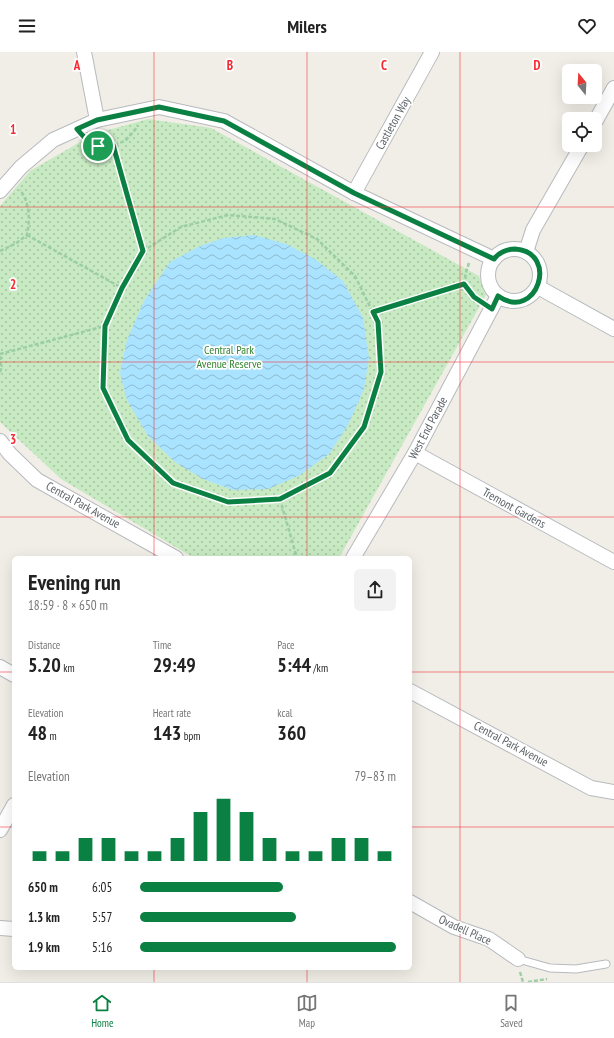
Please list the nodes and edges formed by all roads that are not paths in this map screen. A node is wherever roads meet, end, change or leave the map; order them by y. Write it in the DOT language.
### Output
graph roads {
  1 [pos="84,52"];
  2 [pos="432,52"];
  3 [pos="614,88"];
  4 [pos="601,112"];
  5 [pos="97,120"];
  6 [pos="578,152"];
  7 [pos="0,191"];
  8 [pos="354,193"];
  9 [pos="526,252"];
  10 [pos="494,259"];
  11 [pos="538,287"];
  12 [pos="498,296"];
  13 [pos="614,329"];
  14 [pos="0,441"];
  15 [pos="415,453"];
  16 [pos="155,553"];
  17 [pos="168,556"];
  18 [pos="354,556"];
  19 [pos="614,562"];
  20 [pos="0,667"];
  21 [pos="12,674"];
  22 [pos="412,691"];
  23 [pos="614,792"];
  24 [pos="12,809"];
  25 [pos="0,830"];
  26 [pos="412,903"];
  27 [pos="0,928"];
  28 [pos="12,930"];
  29 [pos="518,959"];
  30 [pos="606,964"];
  1 -- 5 [label="street"];
  2 -- 8 [label="street, Castleton Way"];
  3 -- 4 [label="street"];
  5 -- 7 [label="street"];
  5 -- 8 [label="street"];
  6 -- 9 [label="street"];
  8 -- 10 [label="street"];
  9 -- 10 [label="street"];
  9 -- 11 [label="street"];
  10 -- 12 [label="street"];
  11 -- 12 [label="street"];
  11 -- 13 [label="street"];
  12 -- 15 [label="street, West End Parade"];
  14 -- 16 [label="street, Central Park Avenue"];
  15 -- 18 [label="street, West End Parade"];
  15 -- 19 [label="street, Tremont Gardens"];
  16 -- 17 [label="street, Central Park Avenue"];
  20 -- 21 [label="street"];
  22 -- 23 [label="street, Central Park Avenue"];
  24 -- 25 [label="street"];
  26 -- 29 [label="street, Ovadell Place"];
  27 -- 28 [label="street"];
  29 -- 30 [label="lane"];
}
